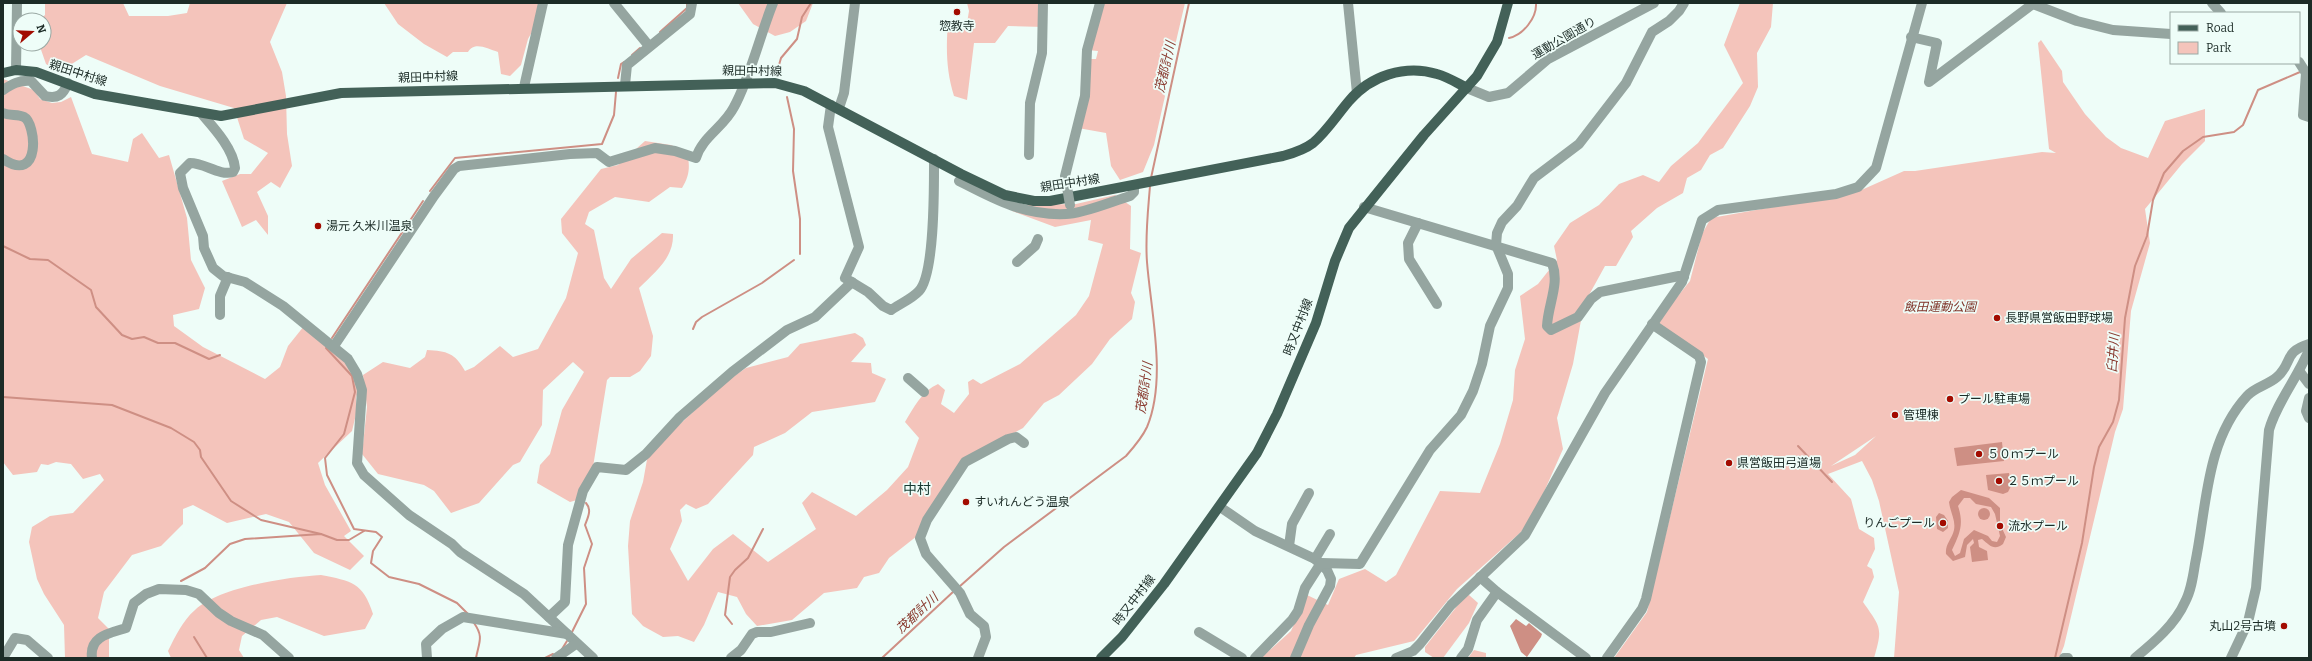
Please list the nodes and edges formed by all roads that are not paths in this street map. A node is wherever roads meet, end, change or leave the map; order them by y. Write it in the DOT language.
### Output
graph roads {
  1 [pos="17,3"];
  2 [pos="542,3"];
  3 [pos="614,3"];
  4 [pos="692,3"];
  5 [pos="773,3"];
  6 [pos="855,3"];
  7 [pos="1043,3"];
  8 [pos="1100,3"];
  9 [pos="1348,3"];
  10 [pos="1508,3"];
  11 [pos="1654,3"];
  12 [pos="1684,3"];
  13 [pos="1922,3"];
  14 [pos="2212,3"];
  15 [pos="2034,4"];
  16 [pos="2220,12"];
  17 [pos="2170,34"];
  18 [pos="1911,37"];
  19 [pos="649,46"];
  20 [pos="2300,64"];
  21 [pos="16,70"];
  22 [pos="3,73"];
  23 [pos="68,83"];
  24 [pos="744,83"];
  25 [pos="626,85"];
  26 [pos="524,87"];
  27 [pos="1467,88"];
  28 [pos="3,90"];
  29 [pos="1357,93"];
  30 [pos="835,106"];
  31 [pos="3,113"];
  32 [pos="201,113"];
  33 [pos="2309,117"];
  34 [pos="1029,155"];
  35 [pos="3,159"];
  36 [pos="934,159"];
  37 [pos="959,181"];
  38 [pos="1139,184"];
  39 [pos="1364,207"];
  40 [pos="1071,209"];
  41 [pos="1418,223"];
  42 [pos="1038,239"];
  43 [pos="1496,245"];
  44 [pos="1017,262"];
  45 [pos="228,277"];
  46 [pos="1684,277"];
  47 [pos="852,282"];
  48 [pos="1437,304"];
  49 [pos="220,315"];
  50 [pos="1652,324"];
  51 [pos="2309,344"];
  52 [pos="334,346"];
  53 [pos="2309,350"];
  54 [pos="2300,372"];
  55 [pos="908,378"];
  56 [pos="2309,384"];
  57 [pos="924,392"];
  58 [pos="2309,398"];
  59 [pos="2309,418"];
  60 [pos="1024,443"];
  61 [pos="1309,493"];
  62 [pos="1220,507"];
  63 [pos="1330,534"];
  64 [pos="1289,546"];
  65 [pos="1318,561"];
  66 [pos="1480,577"];
  67 [pos="1497,592"];
  68 [pos="549,617"];
  69 [pos="810,623"];
  70 [pos="1199,632"];
  71 [pos="567,634"];
  72 [pos="576,644"];
  73 [pos="1415,654"];
  74 [pos="3,658"];
  75 [pos="48,658"];
  76 [pos="92,658"];
  77 [pos="289,658"];
  78 [pos="427,658"];
  79 [pos="556,658"];
  80 [pos="593,658"];
  81 [pos="732,658"];
  82 [pos="978,658"];
  83 [pos="1101,658"];
  84 [pos="1242,658"];
  85 [pos="1255,658"];
  86 [pos="1295,658"];
  87 [pos="1396,658"];
  88 [pos="1461,658"];
  89 [pos="1586,658"];
  90 [pos="1607,658"];
  91 [pos="2064,658"];
  92 [pos="2068,658"];
  93 [pos="2135,658"];
  94 [pos="2231,658"];
  1 -- 21 [label="street"];
  2 -- 26 [label="street"];
  3 -- 19 [label="street"];
  4 -- 19 [label="street"];
  5 -- 24 [label="street"];
  6 -- 30 [label="street"];
  7 -- 34 [label="street"];
  8 -- 40 [label="street, bridge"];
  9 -- 29 [label="street"];
  10 -- 27 [label="main road, 時又中村線"];
  11 -- 27 [label="street, 運動公園通り"];
  12 -- 43 [label="street"];
  13 -- 18 [label="street"];
  14 -- 16 [label="street"];
  15 -- 17 [label="street"];
  15 -- 18 [label="street"];
  18 -- 46 [label="street"];
  19 -- 25 [label="street"];
  20 -- 33 [label="street"];
  21 -- 22 [label="main road, 親田中村線"];
  21 -- 23 [label="main road, 親田中村線"];
  23 -- 28 [label="street"];
  23 -- 32 [label="main road, 親田中村線"];
  24 -- 25 [label="main road, 親田中村線"];
  24 -- 30 [label="main road, 親田中村線"];
  24 -- 52 [label="street"];
  25 -- 26 [label="main road, 親田中村線"];
  26 -- 32 [label="main road, 親田中村線"];
  27 -- 29 [label="main road, 親田中村線"];
  27 -- 39 [label="main road, 時又中村線"];
  29 -- 38 [label="main road, 親田中村線"];
  30 -- 36 [label="main road, 親田中村線"];
  30 -- 47 [label="street"];
  31 -- 35 [label="street"];
  32 -- 45 [label="street"];
  36 -- 38 [label="main road, 親田中村線"];
  36 -- 47 [label="street"];
  37 -- 40 [label="street"];
  38 -- 40 [label="street"];
  39 -- 41 [label="street"];
  39 -- 62 [label="main road, 時又中村線"];
  41 -- 43 [label="street"];
  41 -- 48 [label="street"];
  42 -- 44 [label="street"];
  43 -- 46 [label="street"];
  43 -- 65 [label="street"];
  45 -- 49 [label="street"];
  45 -- 52 [label="street"];
  46 -- 50 [label="street"];
  47 -- 68 [label="street"];
  50 -- 66 [label="street"];
  50 -- 90 [label="street"];
  51 -- 93 [label="street"];
  52 -- 68 [label="street"];
  53 -- 54 [label="street"];
  54 -- 56 [label="street"];
  54 -- 94 [label="street"];
  55 -- 57 [label="street"];
  58 -- 59 [label="street"];
  60 -- 82 [label="street"];
  61 -- 64 [label="street"];
  62 -- 64 [label="street"];
  62 -- 83 [label="main road, 時又中村線"];
  63 -- 65 [label="street"];
  64 -- 65 [label="street"];
  65 -- 85 [label="street"];
  65 -- 86 [label="street"];
  66 -- 67 [label="street"];
  66 -- 73 [label="street"];
  67 -- 88 [label="street"];
  67 -- 89 [label="street"];
  68 -- 71 [label="street"];
  69 -- 81 [label="street"];
  70 -- 84 [label="street"];
  71 -- 72 [label="street"];
  71 -- 78 [label="street"];
  72 -- 79 [label="street"];
  72 -- 80 [label="street"];
  73 -- 87 [label="street"];
  74 -- 75 [label="street"];
  76 -- 77 [label="street"];
  91 -- 92 [label="street"];
}
